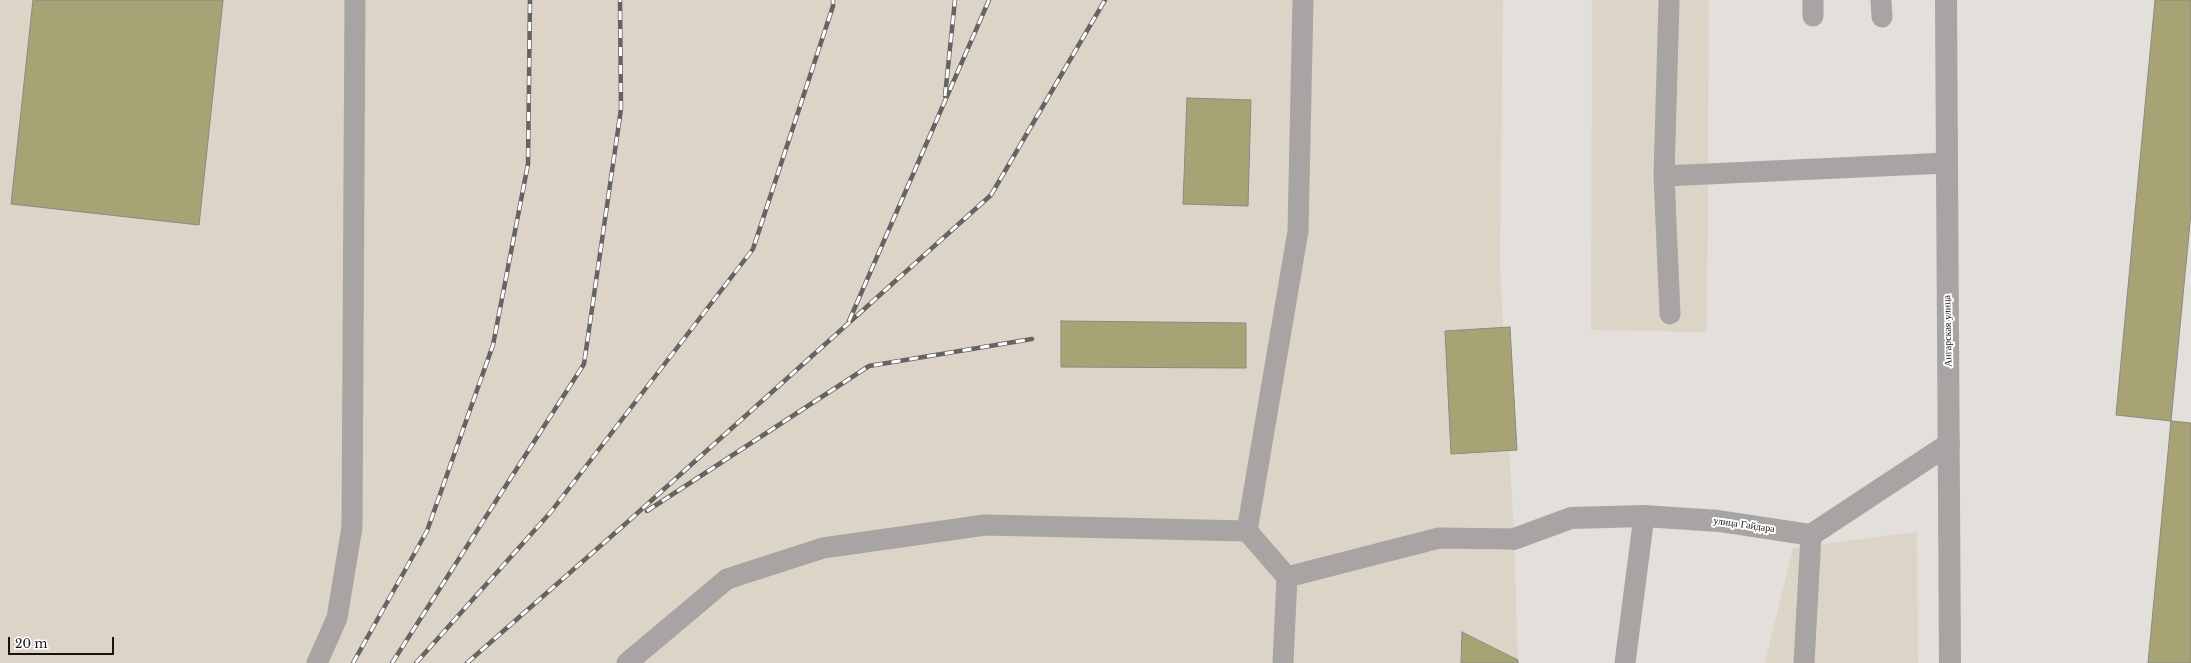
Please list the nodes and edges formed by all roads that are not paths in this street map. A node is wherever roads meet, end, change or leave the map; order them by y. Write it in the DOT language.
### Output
graph roads {
  1 [pos="355,0"];
  2 [pos="1303,0"];
  3 [pos="1668,0"];
  4 [pos="1946,0"];
  5 [pos="1946,163"];
  6 [pos="1664,176"];
  7 [pos="1670,314"];
  8 [pos="1949,444"];
  9 [pos="1644,516"];
  10 [pos="1247,531"];
  11 [pos="1811,535"];
  12 [pos="1514,539"];
  13 [pos="1288,577"];
  14 [pos="318,663"];
  15 [pos="627,663"];
  16 [pos="1282,663"];
  17 [pos="1625,663"];
  18 [pos="1804,663"];
  19 [pos="1950,663"];
  1 -- 14 [label="lane"];
  2 -- 10 [label="lane"];
  3 -- 6 [label="lane"];
  4 -- 5 [label="street, Ангарская улица"];
  5 -- 6 [label="lane"];
  5 -- 8 [label="street, Ангарская улица"];
  6 -- 7 [label="lane"];
  8 -- 11 [label="street"];
  8 -- 19 [label="street, Ангарская улица"];
  9 -- 11 [label="street, улица Гайдара"];
  9 -- 12 [label="street, улица Гайдара"];
  9 -- 17 [label="lane"];
  10 -- 13 [label="lane"];
  10 -- 15 [label="lane"];
  11 -- 18 [label="lane"];
  12 -- 13 [label="lane"];
  13 -- 16 [label="lane"];
}
